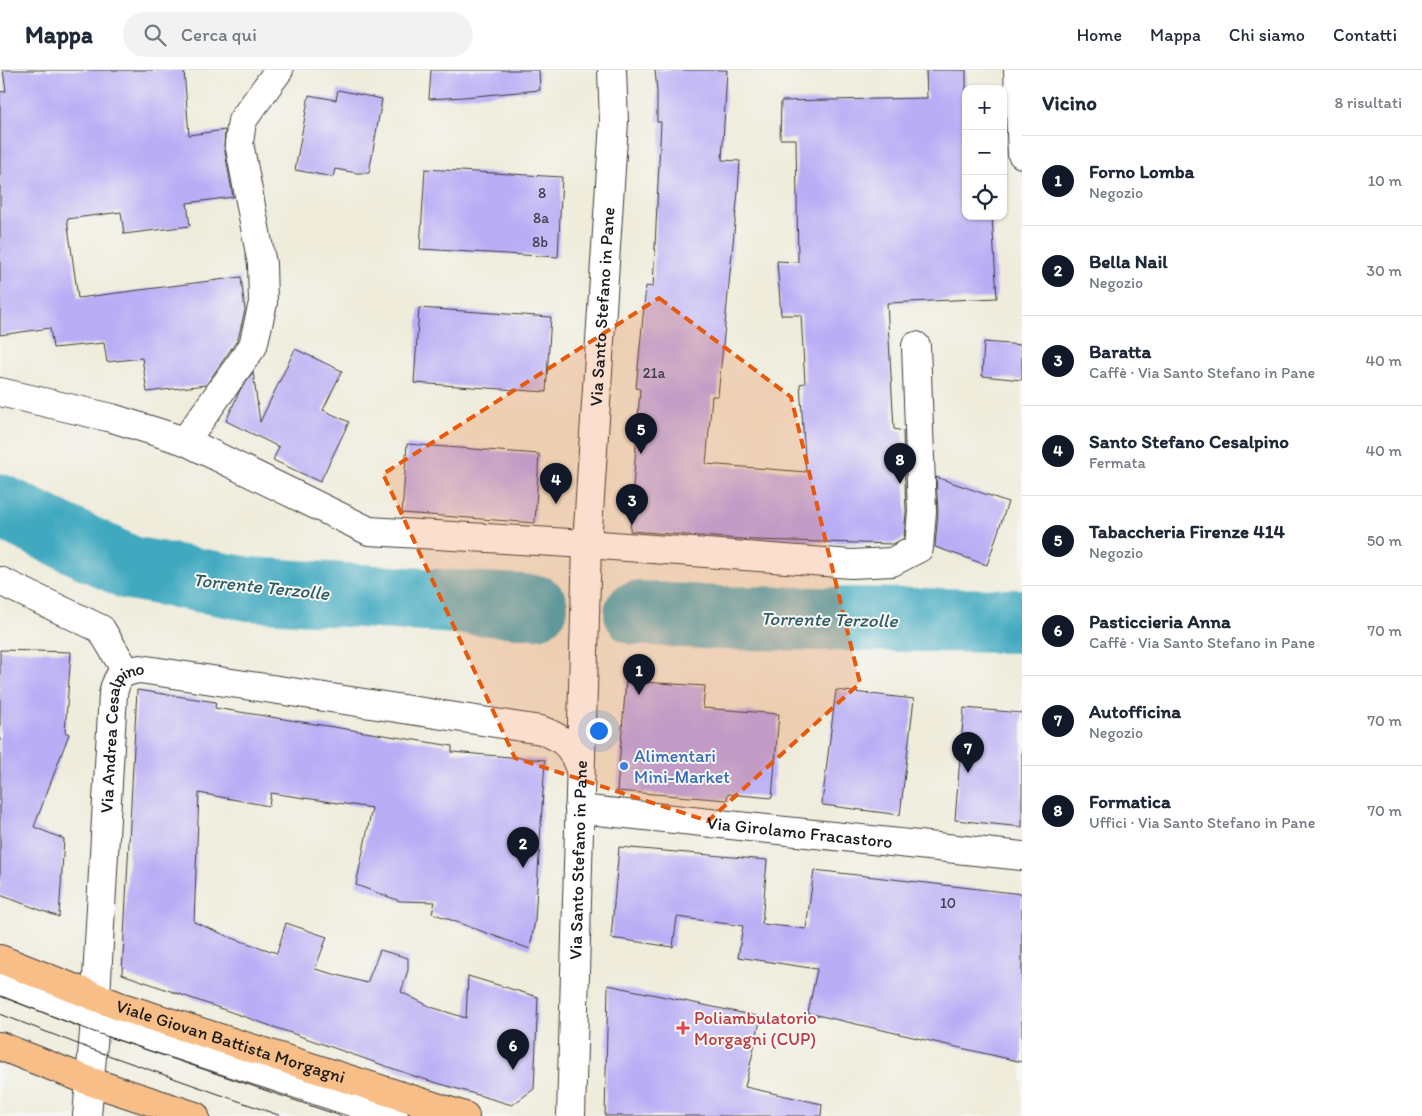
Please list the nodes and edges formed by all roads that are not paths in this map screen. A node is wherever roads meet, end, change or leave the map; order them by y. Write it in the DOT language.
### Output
graph roads {
  1 [pos="279,70"];
  2 [pos="612,70"];
  3 [pos="1018,70"];
  4 [pos="1022,154"];
  5 [pos="916,346"];
  6 [pos="0,392"];
  7 [pos="185,441"];
  8 [pos="586,551"];
  9 [pos="0,581"];
  10 [pos="126,671"];
  11 [pos="582,673"];
  12 [pos="534,729"];
  13 [pos="580,770"];
  14 [pos="579,809"];
  15 [pos="1022,856"];
  16 [pos="0,960"];
  17 [pos="0,980"];
  18 [pos="95,1007"];
  19 [pos="0,1046"];
  20 [pos="90,1081"];
  21 [pos="87,1116"];
  22 [pos="196,1116"];
  23 [pos="394,1116"];
  24 [pos="465,1116"];
  25 [pos="571,1116"];
  1 -- 7 [label="street"];
  2 -- 8 [label="street, Via Santo Stefano in Pane"];
  3 -- 4 [label="street"];
  5 -- 8 [label="street"];
  6 -- 7 [label="street"];
  7 -- 8 [label="street"];
  8 -- 11 [label="street, Via Santo Stefano in Pane"];
  9 -- 10 [label="street"];
  10 -- 12 [label="street, Via Andrea Cesalpino"];
  10 -- 18 [label="street, Via Andrea Cesalpino"];
  11 -- 12 [label="street, Via Andrea Cesalpino"];
  11 -- 13 [label="street, Via Santo Stefano in Pane"];
  12 -- 13 [label="street, Via Andrea Cesalpino"];
  13 -- 14 [label="street, Via Santo Stefano in Pane"];
  14 -- 15 [label="street, Via Girolamo Fracastoro"];
  14 -- 25 [label="street, Via Santo Stefano in Pane"];
  16 -- 18 [label="main road, Viale Giovan Battista Morgagni"];
  17 -- 18 [label="street, Viale Giovan Battista Morgagni"];
  18 -- 20 [label="street, Via Andrea Cesalpino"];
  18 -- 23 [label="street, Viale Giovan Battista Morgagni"];
  18 -- 24 [label="main road, Viale Giovan Battista Morgagni"];
  19 -- 20 [label="main road"];
  20 -- 21 [label="street, Via Andrea Cesalpino"];
  20 -- 22 [label="main road"];
}
